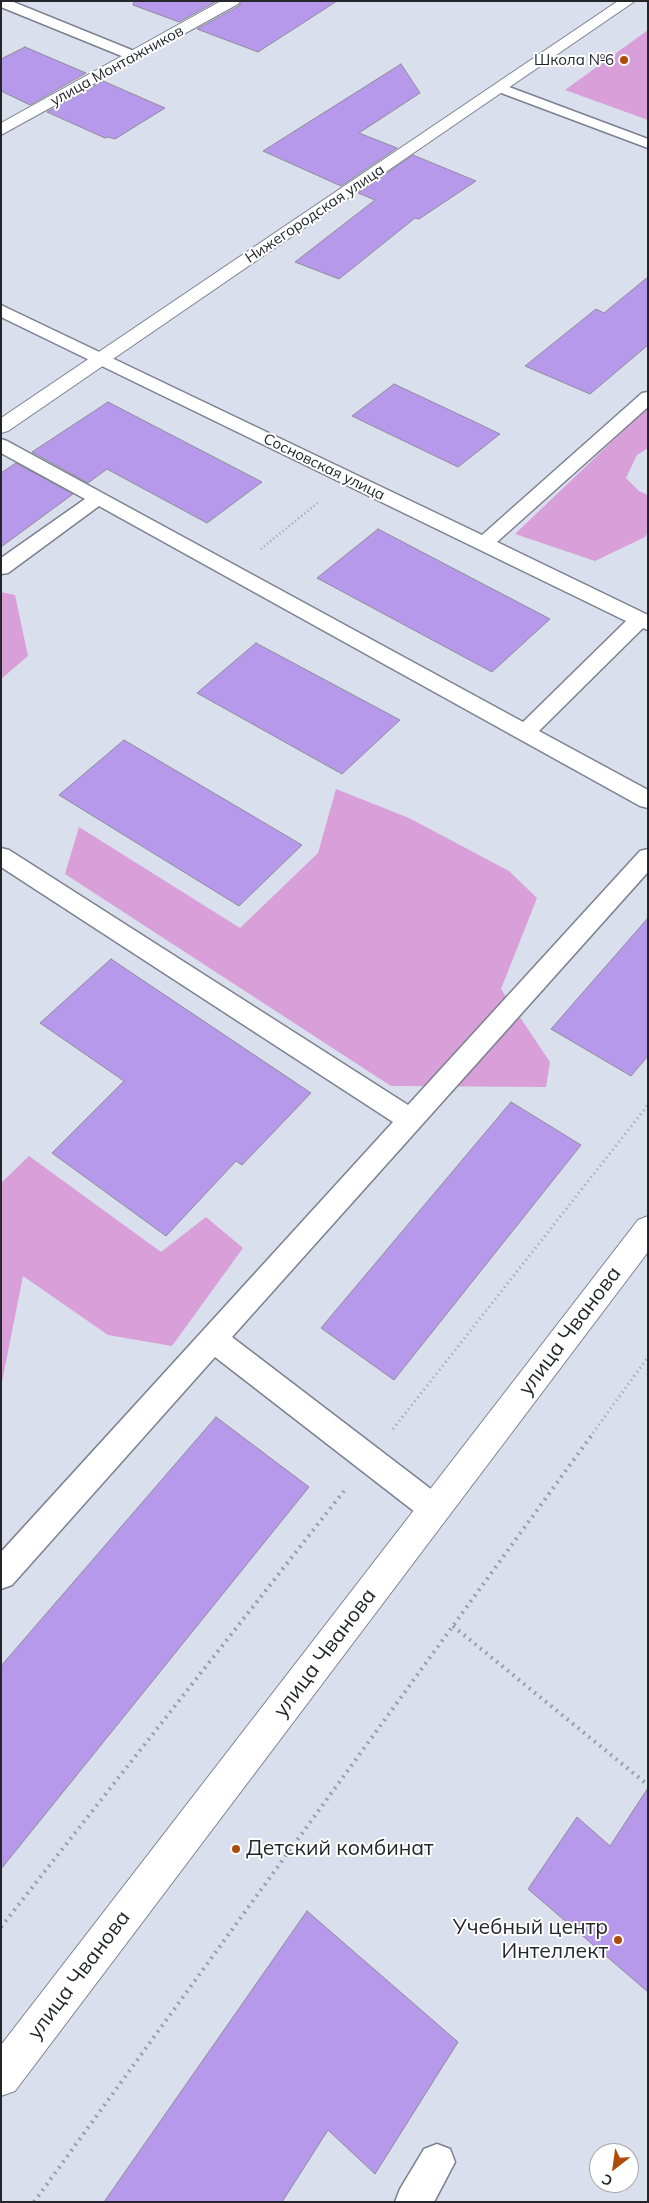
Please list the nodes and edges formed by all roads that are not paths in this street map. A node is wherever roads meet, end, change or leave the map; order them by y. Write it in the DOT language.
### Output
graph roads {
  1 [pos="233,1"];
  2 [pos="1,2"];
  3 [pos="622,2"];
  4 [pos="134,56"];
  5 [pos="501,88"];
  6 [pos="1,130"];
  7 [pos="648,144"];
  8 [pos="1,310"];
  9 [pos="102,359"];
  10 [pos="648,397"];
  11 [pos="1,427"];
  12 [pos="1,445"];
  13 [pos="98,498"];
  14 [pos="484,544"];
  15 [pos="1,568"];
  16 [pos="644,621"];
  17 [pos="525,732"];
  18 [pos="648,800"];
  19 [pos="1,856"];
  20 [pos="648,857"];
  21 [pos="410,1120"];
  22 [pos="648,1229"];
  23 [pos="213,1339"];
  24 [pos="434,1509"];
  25 [pos="1,1574"];
  26 [pos="1,2077"];
  27 [pos="437,2162"];
  28 [pos="413,2202"];
  1 -- 4 [label="street, улица Монтажников"];
  2 -- 4 [label="lane"];
  3 -- 5 [label="street, Нижегородская улица"];
  4 -- 6 [label="street, улица Монтажников"];
  5 -- 7 [label="lane"];
  5 -- 9 [label="street, Нижегородская улица"];
  8 -- 9 [label="lane, Сосновская улица"];
  9 -- 11 [label="street, Нижегородская улица"];
  9 -- 14 [label="lane, Сосновская улица"];
  10 -- 14 [label="lane"];
  12 -- 13 [label="lane"];
  13 -- 15 [label="lane"];
  13 -- 17 [label="lane"];
  14 -- 16 [label="lane, Сосновская улица"];
  16 -- 17 [label="lane"];
  17 -- 18 [label="lane"];
  19 -- 21 [label="lane"];
  20 -- 21 [label="lane"];
  21 -- 23 [label="lane"];
  22 -- 24 [label="street, улица Чванова"];
  23 -- 24 [label="lane"];
  23 -- 25 [label="lane"];
  24 -- 26 [label="street, улица Чванова"];
  27 -- 28 [label="lane"];
}
